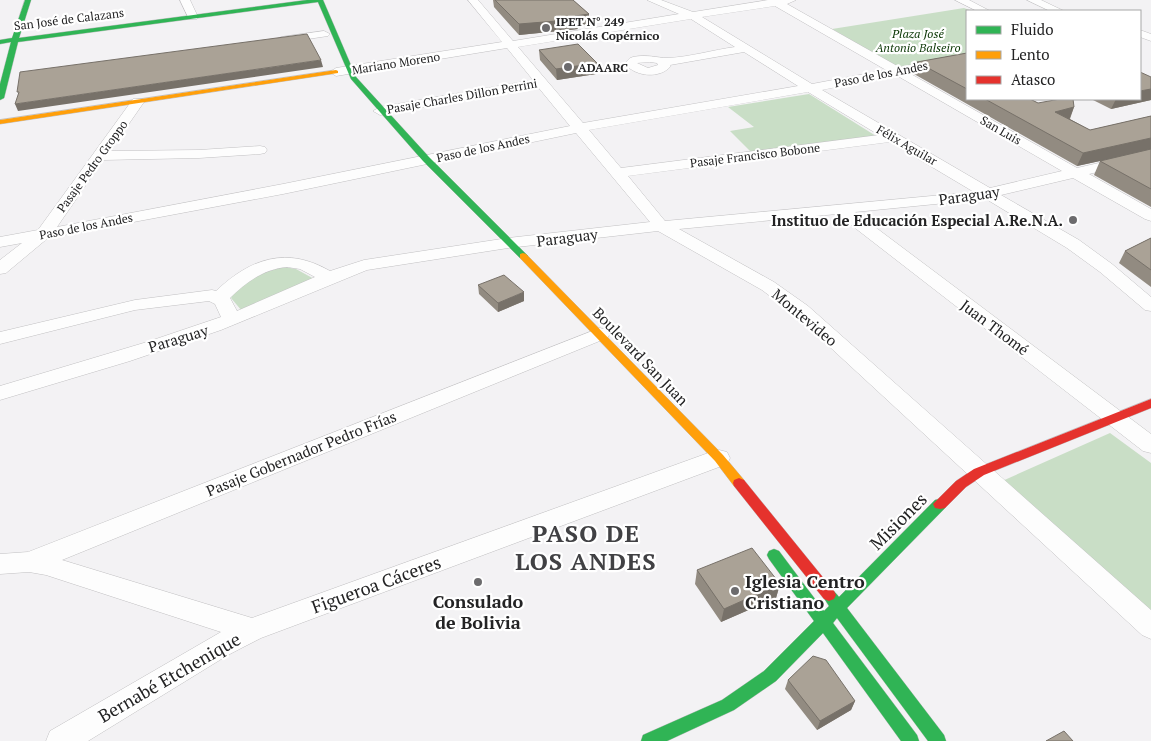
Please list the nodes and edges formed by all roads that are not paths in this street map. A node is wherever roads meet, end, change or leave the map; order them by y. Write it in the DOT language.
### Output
graph roads {
  1 [pos="28,0"];
  2 [pos="184,0"];
  3 [pos="316,0"];
  4 [pos="473,0"];
  5 [pos="652,0"];
  6 [pos="791,0"];
  7 [pos="960,0"];
  8 [pos="1032,0"];
  9 [pos="775,1"];
  10 [pos="983,10"];
  11 [pos="1057,10"];
  12 [pos="693,16"];
  13 [pos="193,17"];
  14 [pos="1142,28"];
  15 [pos="324,34"];
  16 [pos="1151,38"];
  17 [pos="14,40"];
  18 [pos="0,42"];
  19 [pos="267,42"];
  20 [pos="511,44"];
  21 [pos="747,48"];
  22 [pos="966,58"];
  23 [pos="664,62"];
  24 [pos="339,64"];
  25 [pos="898,71"];
  26 [pos="543,82"];
  27 [pos="810,88"];
  28 [pos="0,98"];
  29 [pos="138,102"];
  30 [pos="380,111"];
  31 [pos="0,122"];
  32 [pos="380,125"];
  33 [pos="579,128"];
  34 [pos="893,137"];
  35 [pos="260,150"];
  36 [pos="1151,155"];
  37 [pos="99,156"];
  38 [pos="415,162"];
  39 [pos="618,173"];
  40 [pos="1077,174"];
  41 [pos="990,194"];
  42 [pos="840,209"];
  43 [pos="1151,216"];
  44 [pos="661,226"];
  45 [pos="480,232"];
  46 [pos="42,234"];
  47 [pos="0,242"];
  48 [pos="501,247"];
  49 [pos="0,269"];
  50 [pos="329,278"];
  51 [pos="220,297"];
  52 [pos="1151,306"];
  53 [pos="231,320"];
  54 [pos="0,338"];
  55 [pos="590,338"];
  56 [pos="0,393"];
  57 [pos="1151,403"];
  58 [pos="1114,418"];
  59 [pos="1151,445"];
  60 [pos="705,462"];
  61 [pos="979,472"];
  62 [pos="766,545"];
  63 [pos="29,562"];
  64 [pos="0,564"];
  65 [pos="838,606"];
  66 [pos="825,622"];
  67 [pos="1151,627"];
  68 [pos="252,630"];
  69 [pos="61,741"];
  70 [pos="649,741"];
  71 [pos="911,741"];
  72 [pos="938,741"];
  1 -- 17 [label="main road"];
  2 -- 13 [label="street"];
  3 -- 13 [label="main road, San José de Calazans"];
  3 -- 15 [label="main road, Boulevard San Juan"];
  3 -- 24 [label="main road, Boulevard San Juan"];
  4 -- 20 [label="street, Montevideo"];
  5 -- 12 [label="street, Félix Aguilar"];
  6 -- 9 [label="street, Mariano Moreno"];
  7 -- 10 [label="street"];
  8 -- 11 [label="street"];
  9 -- 12 [label="street, Mariano Moreno"];
  9 -- 25 [label="street, San Luis"];
  12 -- 20 [label="street, Mariano Moreno"];
  12 -- 21 [label="street, Félix Aguilar"];
  13 -- 17 [label="main road, San José de Calazans"];
  14 -- 16 [label="street"];
  15 -- 19 [label="street"];
  15 -- 24 [label="main road, Boulevard San Juan"];
  17 -- 18 [label="main road, San José de Calazans"];
  17 -- 28 [label="main road"];
  20 -- 24 [label="street, Mariano Moreno"];
  20 -- 26 [label="street, Montevideo"];
  21 -- 23 [label="street"];
  21 -- 27 [label="street, Félix Aguilar"];
  22 -- 25 [label="street, Paso de los Andes"];
  24 -- 29 [label="main road, Mariano Moreno"];
  24 -- 30 [label="main road, Boulevard San Juan"];
  24 -- 32 [label="main road, Boulevard San Juan"];
  25 -- 27 [label="street, Paso de los Andes"];
  25 -- 40 [label="street, San Luis"];
  26 -- 30 [label="street, Pasaje Charles Dillon Perrini"];
  26 -- 33 [label="street, Montevideo"];
  27 -- 33 [label="street, Paso de los Andes"];
  27 -- 34 [label="street, Félix Aguilar"];
  29 -- 31 [label="main road, Mariano Moreno"];
  29 -- 37 [label="street, Pasaje Pedro Groppo"];
  30 -- 38 [label="main road, Boulevard San Juan"];
  33 -- 38 [label="street, Paso de los Andes"];
  33 -- 39 [label="street, Montevideo"];
  34 -- 39 [label="street, Pasaje Francisco Bobone"];
  34 -- 41 [label="street, Félix Aguilar"];
  35 -- 37 [label="street"];
  36 -- 40 [label="street, Paraguay"];
  37 -- 46 [label="street, Pasaje Pedro Groppo"];
  38 -- 46 [label="street, Paso de los Andes"];
  38 -- 48 [label="main road, Boulevard San Juan"];
  39 -- 44 [label="street, Montevideo"];
  40 -- 41 [label="street, Paraguay"];
  40 -- 43 [label="street, San Luis"];
  41 -- 42 [label="street, Paraguay"];
  41 -- 52 [label="street, Félix Aguilar"];
  42 -- 44 [label="street, Paraguay"];
  42 -- 58 [label="street, Juan Thomé"];
  44 -- 48 [label="street, Paraguay"];
  44 -- 61 [label="street, Montevideo"];
  45 -- 48 [label="main road, Boulevard San Juan"];
  46 -- 47 [label="street, Paso de los Andes"];
  46 -- 49 [label="street, Pasaje Pedro Groppo"];
  48 -- 50 [label="street, Paraguay"];
  48 -- 55 [label="main road, Boulevard San Juan"];
  50 -- 51 [label="street"];
  50 -- 53 [label="street, Paraguay"];
  51 -- 53 [label="street"];
  51 -- 54 [label="street"];
  53 -- 56 [label="street, Paraguay"];
  55 -- 60 [label="main road, Boulevard San Juan"];
  55 -- 63 [label="street, Pasaje Gobernador Pedro Frías"];
  57 -- 58 [label="main road, Misiones"];
  58 -- 59 [label="street, Juan Thomé"];
  58 -- 61 [label="main road, Misiones"];
  60 -- 65 [label="main road, Boulevard San Juan"];
  60 -- 68 [label="street, Figueroa Cáceres"];
  61 -- 65 [label="main road, Misiones"];
  61 -- 67 [label="street, Montevideo"];
  62 -- 66 [label="main road"];
  63 -- 64 [label="street, Pasaje Gobernador Pedro Frías"];
  63 -- 68 [label="street"];
  65 -- 66 [label="main road, Misiones"];
  65 -- 72 [label="main road, Boulevard San Juan"];
  66 -- 70 [label="main road, Misiones"];
  66 -- 71 [label="main road"];
  68 -- 69 [label="street, Bernabé Etchenique"];
}
